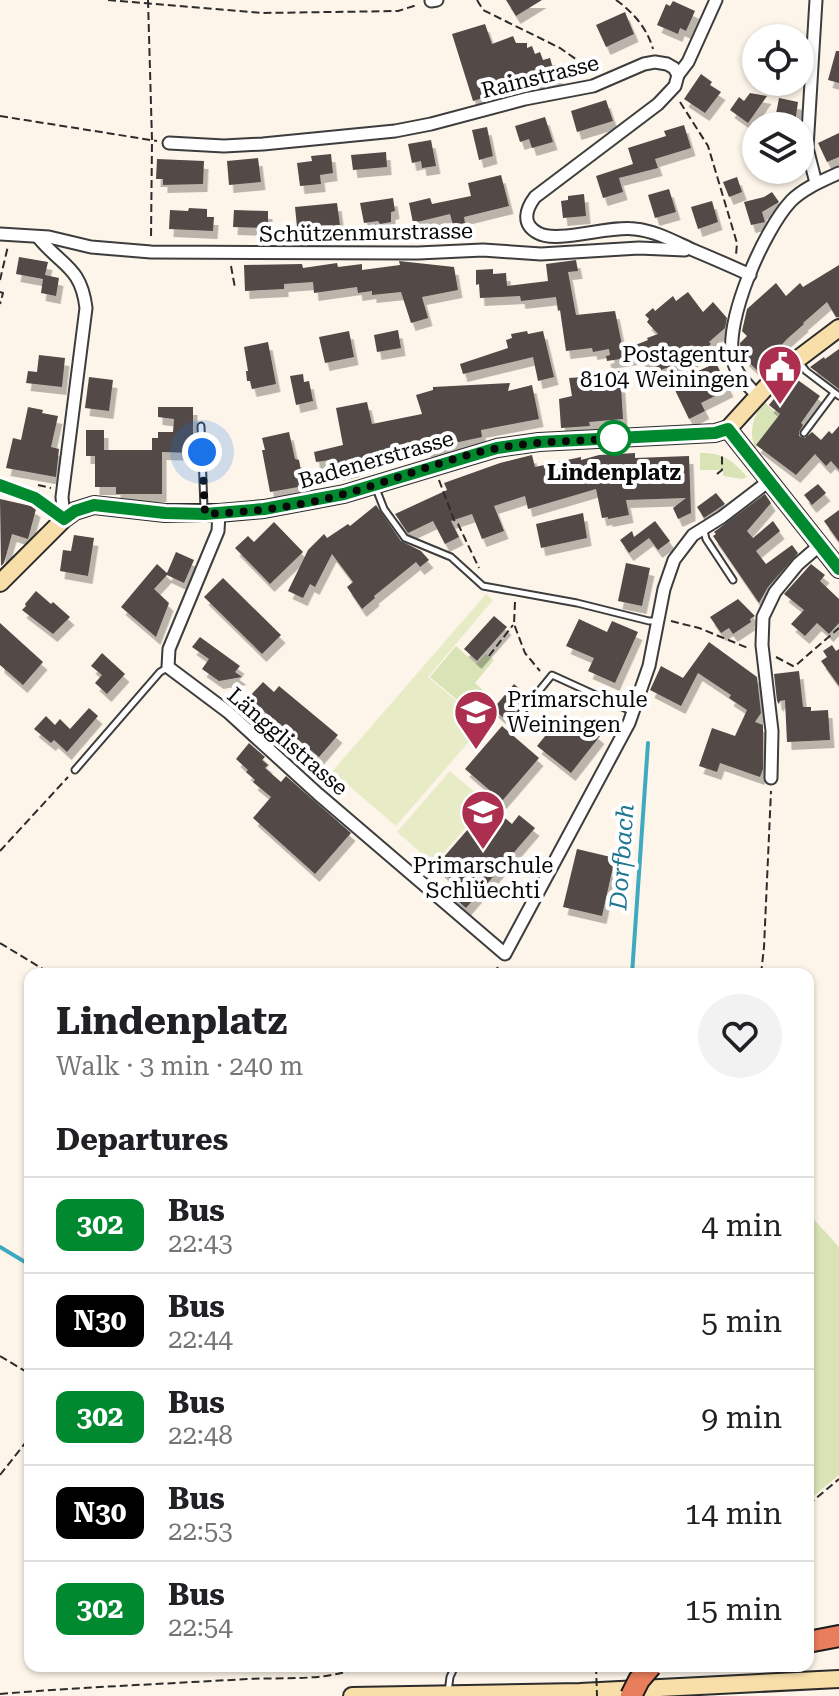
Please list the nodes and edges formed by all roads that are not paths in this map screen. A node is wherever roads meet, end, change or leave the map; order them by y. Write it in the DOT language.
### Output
graph roads {
  1 [pos="716,0"];
  2 [pos="816,0"];
  3 [pos="678,75"];
  4 [pos="169,143"];
  5 [pos="839,173"];
  6 [pos="816,183"];
  7 [pos="0,234"];
  8 [pos="38,237"];
  9 [pos="695,251"];
  10 [pos="750,275"];
  11 [pos="839,328"];
  12 [pos="797,359"];
  13 [pos="836,394"];
  14 [pos="757,395"];
  15 [pos="201,426"];
  16 [pos="728,429"];
  17 [pos="804,433"];
  18 [pos="769,481"];
  19 [pos="0,485"];
  20 [pos="375,485"];
  21 [pos="212,513"];
  22 [pos="64,519"];
  23 [pos="704,530"];
  24 [pos="820,545"];
  25 [pos="839,569"];
  26 [pos="733,580"];
  27 [pos="0,583"];
  28 [pos="658,621"];
  29 [pos="168,667"];
  30 [pos="634,712"];
  31 [pos="513,723"];
  32 [pos="75,770"];
  33 [pos="771,778"];
  34 [pos="839,1636"];
  35 [pos="814,1641"];
  36 [pos="452,1672"];
  37 [pos="646,1672"];
  38 [pos="839,1679"];
  39 [pos="448,1694"];
  40 [pos="352,1696"];
  41 [pos="631,1696"];
  1 -- 3 [label="street"];
  2 -- 6 [label="street"];
  3 -- 4 [label="street, Rainstrasse"];
  3 -- 9 [label="street"];
  5 -- 6 [label="street"];
  6 -- 10 [label="street"];
  7 -- 8 [label="street, Schützenmurstrasse"];
  8 -- 9 [label="street, Schützenmurstrasse"];
  8 -- 22 [label="street"];
  9 -- 10 [label="street"];
  10 -- 14 [label="street"];
  11 -- 12 [label="street"];
  12 -- 13 [label="lane"];
  12 -- 14 [label="street"];
  13 -- 17 [label="lane"];
  14 -- 16 [label="street"];
  15 -- 21 [label="lane"];
  16 -- 18 [label="street"];
  16 -- 20 [label="street, Badenerstrasse"];
  18 -- 23 [label="street"];
  18 -- 24 [label="street"];
  19 -- 22 [label="street"];
  20 -- 21 [label="street, Badenerstrasse"];
  20 -- 28 [label="lane"];
  21 -- 22 [label="street, Badenerstrasse"];
  21 -- 29 [label="street"];
  22 -- 27 [label="street"];
  23 -- 26 [label="lane"];
  23 -- 28 [label="street"];
  24 -- 25 [label="street"];
  24 -- 33 [label="street"];
  28 -- 30 [label="street"];
  29 -- 30 [label="street, Längglistrasse"];
  29 -- 32 [label="lane"];
  30 -- 31 [label="lane"];
  34 -- 35 [label="highway"];
  36 -- 39 [label="lane"];
  37 -- 41 [label="highway, bridge"];
  38 -- 39 [label="street"];
  39 -- 40 [label="street"];
}
